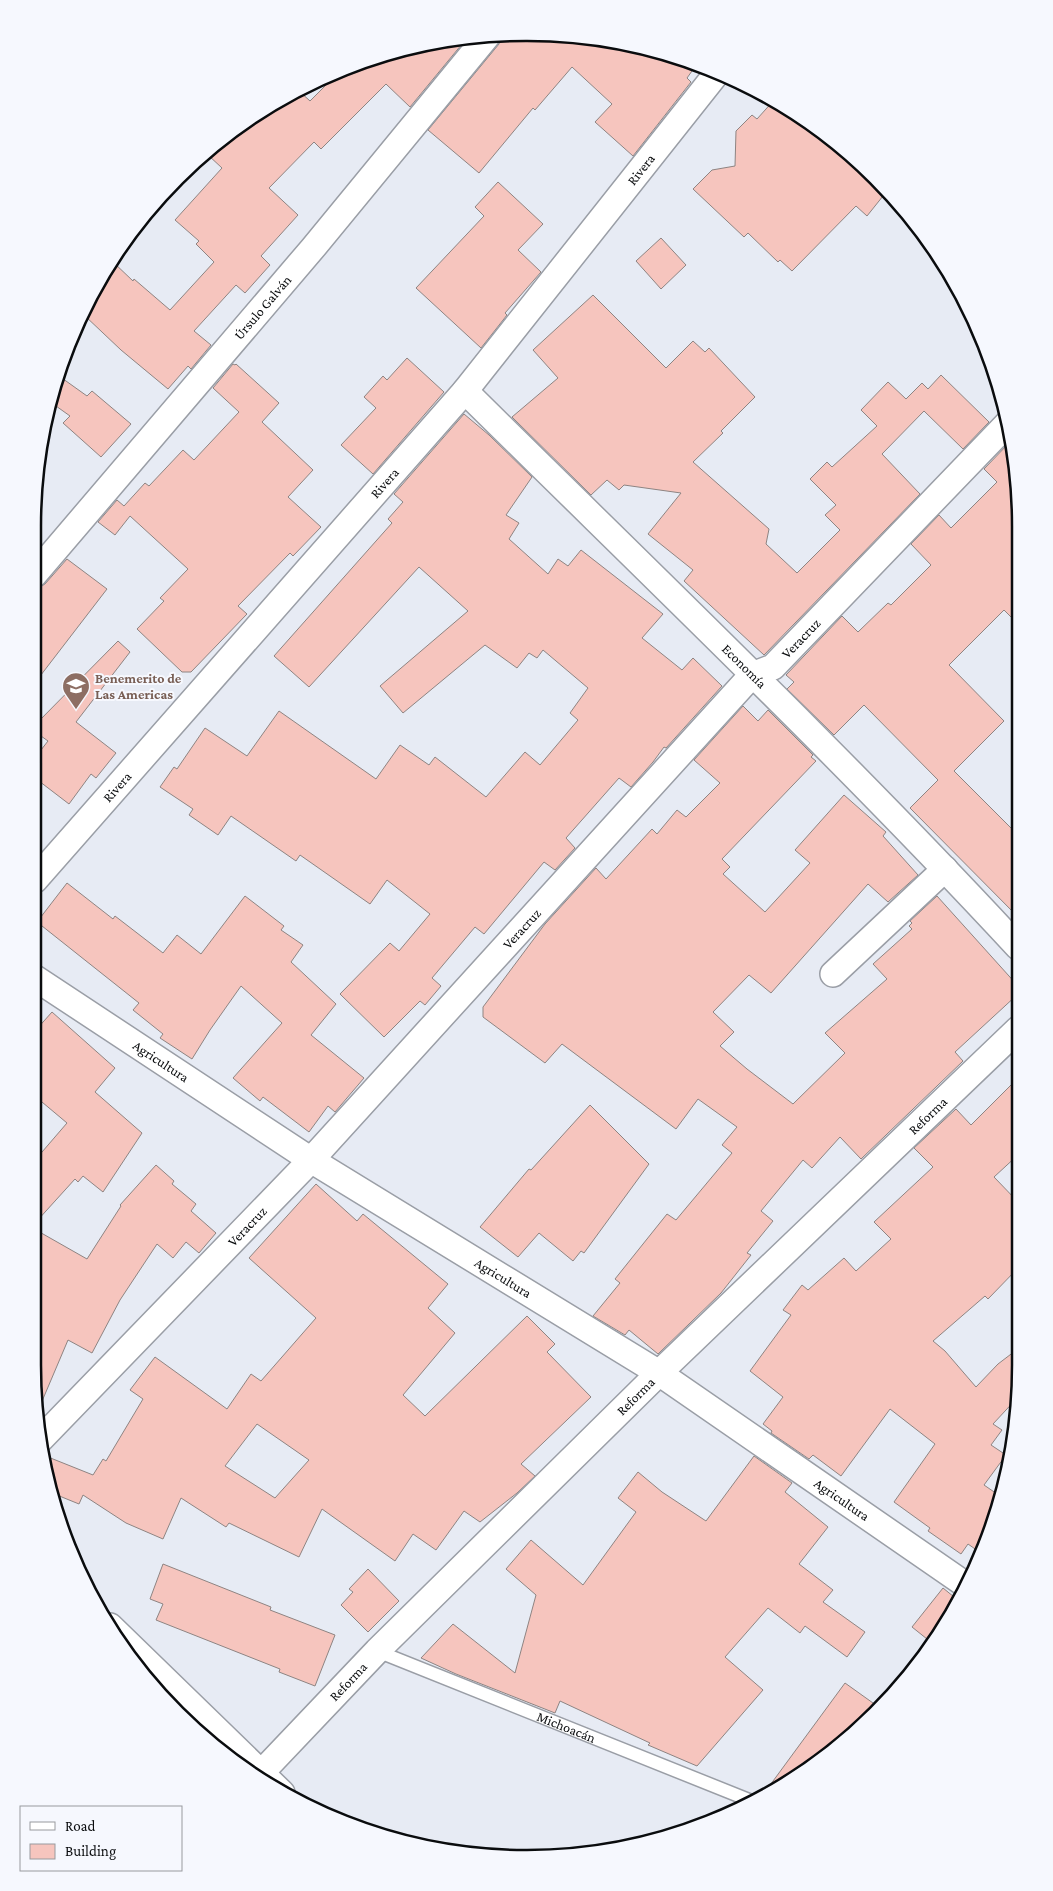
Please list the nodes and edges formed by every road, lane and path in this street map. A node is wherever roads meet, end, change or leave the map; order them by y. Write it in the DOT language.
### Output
graph roads {
  1 [pos="481,43"];
  2 [pos="713,78"];
  3 [pos="465,391"];
  4 [pos="1001,430"];
  5 [pos="41,567"];
  6 [pos="752,674"];
  7 [pos="945,869"];
  8 [pos="41,873"];
  9 [pos="1012,941"];
  10 [pos="833,974"];
  11 [pos="41,982"];
  12 [pos="1012,1035"];
  13 [pos="311,1160"];
  14 [pos="659,1373"];
  15 [pos="46,1435"];
  16 [pos="961,1581"];
  17 [pos="134,1649"];
  18 [pos="377,1651"];
  19 [pos="259,1770"];
  20 [pos="262,1772"];
  21 [pos="744,1798"];
  1 -- 5 [label="street, Úrsulo Galván"];
  2 -- 3 [label="street, Rivera"];
  3 -- 6 [label="street, Economía"];
  3 -- 8 [label="street, Rivera"];
  4 -- 6 [label="street, Veracruz"];
  6 -- 7 [label="street, Economía"];
  6 -- 13 [label="street, Veracruz"];
  7 -- 9 [label="street, Economía"];
  7 -- 10 [label="street"];
  11 -- 13 [label="street, Agricultura"];
  12 -- 14 [label="street, Reforma"];
  13 -- 14 [label="street, Agricultura"];
  13 -- 15 [label="street, Veracruz"];
  14 -- 16 [label="street, Agricultura"];
  14 -- 18 [label="street, Reforma"];
  17 -- 19 [label="street"];
  18 -- 20 [label="street, Reforma"];
  18 -- 21 [label="lane, Michoacán"];
}
